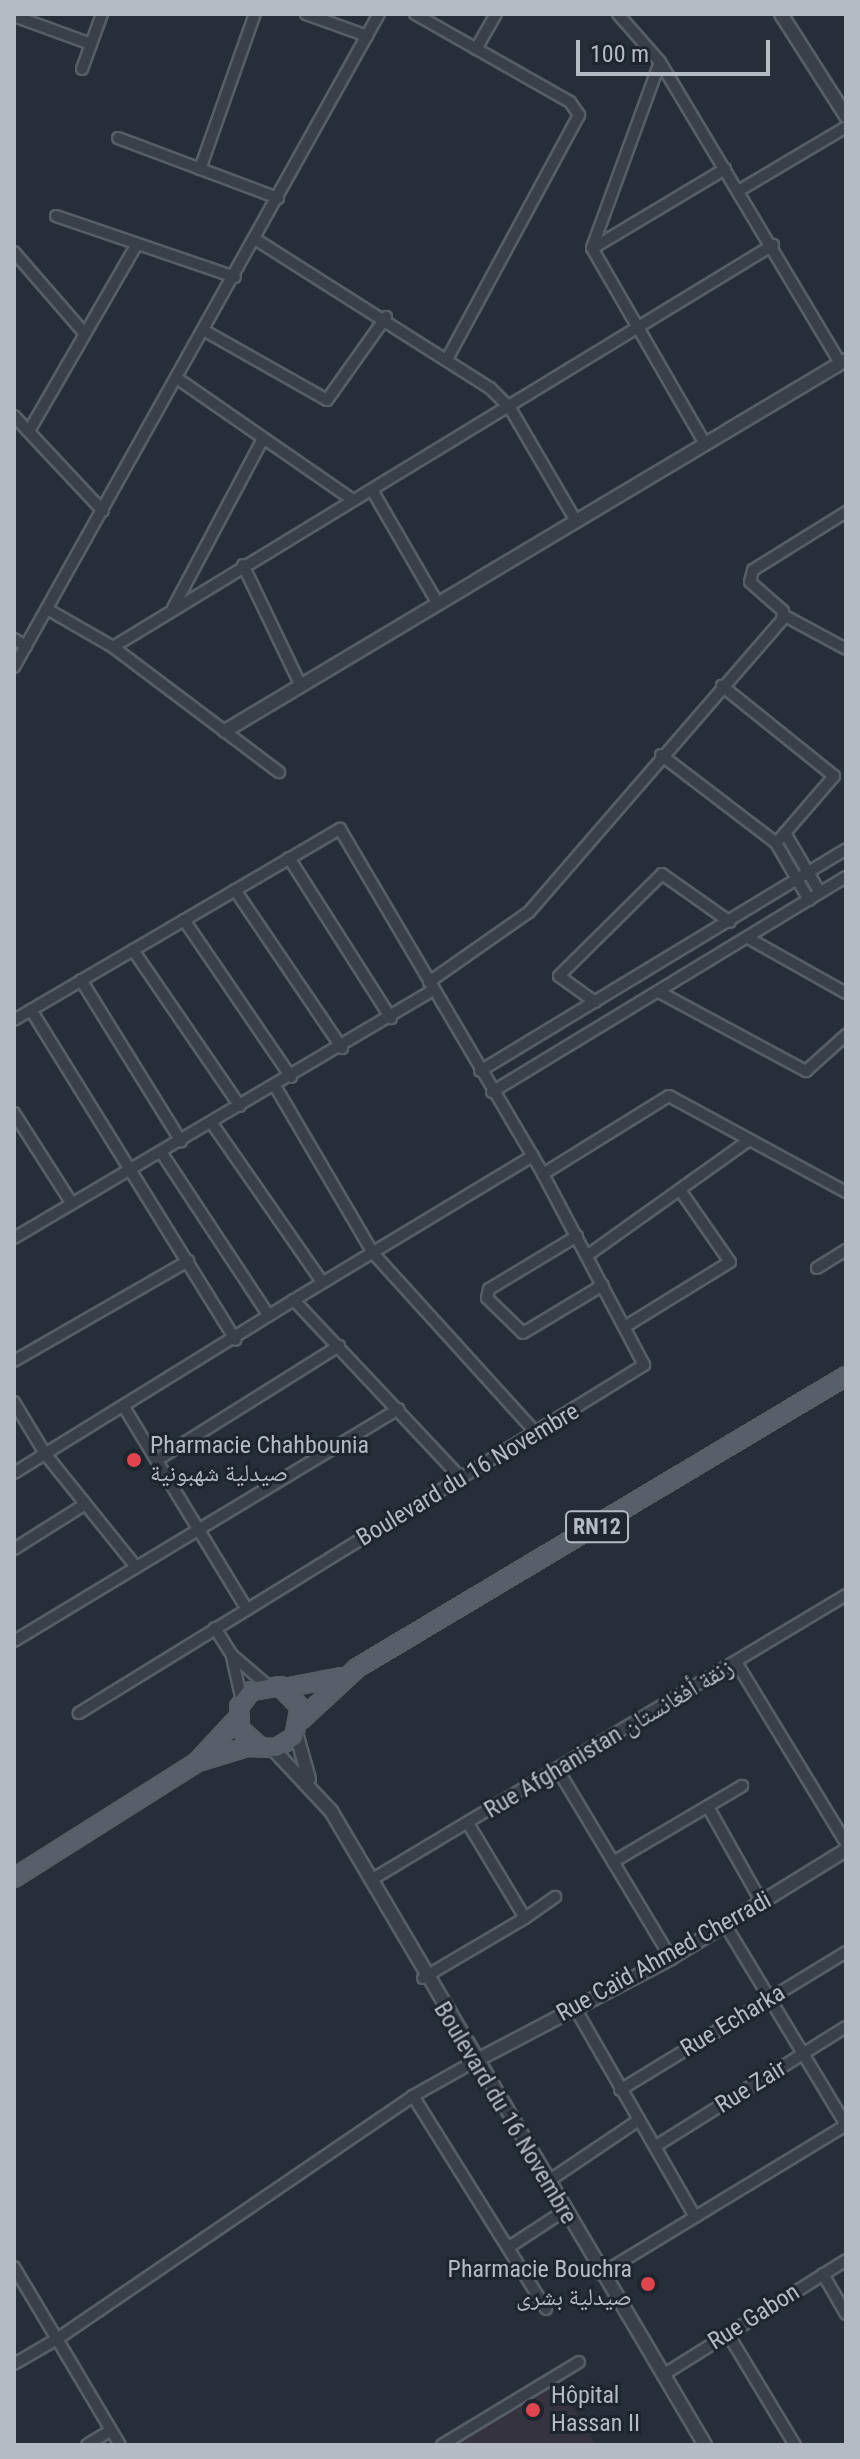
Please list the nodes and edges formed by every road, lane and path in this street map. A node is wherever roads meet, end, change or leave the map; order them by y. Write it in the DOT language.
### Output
graph roads {
  1 [pos="102,14"];
  2 [pos="255,14"];
  3 [pos="306,14"];
  4 [pos="379,14"];
  5 [pos="415,14"];
  6 [pos="496,14"];
  7 [pos="618,14"];
  8 [pos="781,14"];
  9 [pos="14,16"];
  10 [pos="367,36"];
  11 [pos="91,44"];
  12 [pos="476,49"];
  13 [pos="660,62"];
  14 [pos="82,69"];
  15 [pos="846,116"];
  16 [pos="846,127"];
  17 [pos="118,138"];
  18 [pos="200,169"];
  19 [pos="725,169"];
  20 [pos="740,190"];
  21 [pos="278,198"];
  22 [pos="56,216"];
  23 [pos="255,239"];
  24 [pos="137,244"];
  25 [pos="773,245"];
  26 [pos="592,248"];
  27 [pos="14,252"];
  28 [pos="235,277"];
  29 [pos="386,317"];
  30 [pos="642,324"];
  31 [pos="205,331"];
  32 [pos="85,334"];
  33 [pos="447,359"];
  34 [pos="843,362"];
  35 [pos="178,379"];
  36 [pos="510,408"];
  37 [pos="14,416"];
  38 [pos="29,431"];
  39 [pos="263,439"];
  40 [pos="705,444"];
  41 [pos="372,490"];
  42 [pos="351,499"];
  43 [pos="103,511"];
  44 [pos="846,512"];
  45 [pos="576,521"];
  46 [pos="243,565"];
  47 [pos="438,604"];
  48 [pos="47,609"];
  49 [pos="172,610"];
  50 [pos="785,616"];
  51 [pos="14,639"];
  52 [pos="26,646"];
  53 [pos="113,647"];
  54 [pos="846,649"];
  55 [pos="14,667"];
  56 [pos="301,686"];
  57 [pos="722,686"];
  58 [pos="225,731"];
  59 [pos="661,755"];
  60 [pos="279,772"];
  61 [pos="785,833"];
  62 [pos="776,843"];
  63 [pos="846,849"];
  64 [pos="289,858"];
  65 [pos="808,872"];
  66 [pos="846,877"];
  67 [pos="797,878"];
  68 [pos="235,890"];
  69 [pos="820,893"];
  70 [pos="809,900"];
  71 [pos="184,920"];
  72 [pos="730,922"];
  73 [pos="748,938"];
  74 [pos="133,950"];
  75 [pos="81,980"];
  76 [pos="431,986"];
  77 [pos="659,992"];
  78 [pos="846,993"];
  79 [pos="595,1002"];
  80 [pos="31,1010"];
  81 [pos="391,1018"];
  82 [pos="14,1020"];
  83 [pos="846,1035"];
  84 [pos="342,1048"];
  85 [pos="480,1071"];
  86 [pos="291,1077"];
  87 [pos="275,1086"];
  88 [pos="492,1092"];
  89 [pos="240,1106"];
  90 [pos="14,1113"];
  91 [pos="211,1122"];
  92 [pos="749,1140"];
  93 [pos="181,1141"];
  94 [pos="161,1152"];
  95 [pos="533,1156"];
  96 [pos="132,1167"];
  97 [pos="543,1174"];
  98 [pos="680,1190"];
  99 [pos="846,1192"];
  100 [pos="71,1202"];
  101 [pos="577,1236"];
  102 [pos="14,1238"];
  103 [pos="846,1250"];
  104 [pos="373,1253"];
  105 [pos="588,1255"];
  106 [pos="188,1261"];
  107 [pos="817,1268"];
  108 [pos="322,1282"];
  109 [pos="603,1285"];
  110 [pos="294,1300"];
  111 [pos="269,1316"];
  112 [pos="626,1326"];
  113 [pos="236,1340"];
  114 [pos="339,1346"];
  115 [pos="14,1361"];
  116 [pos="846,1376"];
  117 [pos="14,1402"];
  118 [pos="124,1407"];
  119 [pos="398,1409"];
  120 [pos="536,1433"];
  121 [pos="46,1455"];
  122 [pos="157,1460"];
  123 [pos="14,1473"];
  124 [pos="460,1477"];
  125 [pos="84,1505"];
  126 [pos="198,1529"];
  127 [pos="14,1549"];
  128 [pos="136,1567"];
  129 [pos="846,1595"];
  130 [pos="246,1608"];
  131 [pos="215,1628"];
  132 [pos="14,1641"];
  133 [pos="232,1655"];
  134 [pos="736,1662"];
  135 [pos="346,1675"];
  136 [pos="275,1686"];
  137 [pos="240,1710"];
  138 [pos="79,1713"];
  139 [pos="299,1727"];
  140 [pos="266,1747"];
  141 [pos="196,1763"];
  142 [pos="558,1770"];
  143 [pos="309,1779"];
  144 [pos="742,1786"];
  145 [pos="708,1807"];
  146 [pos="469,1825"];
  147 [pos="846,1843"];
  148 [pos="846,1850"];
  149 [pos="613,1862"];
  150 [pos="14,1878"];
  151 [pos="371,1880"];
  152 [pos="555,1897"];
  153 [pos="762,1903"];
  154 [pos="525,1918"];
  155 [pos="726,1926"];
  156 [pos="846,1952"];
  157 [pos="671,1958"];
  158 [pos="423,1978"];
  159 [pos="770,1999"];
  160 [pos="575,2008"];
  161 [pos="846,2027"];
  162 [pos="803,2054"];
  163 [pos="479,2059"];
  164 [pos="620,2090"];
  165 [pos="413,2096"];
  166 [pos="639,2120"];
  167 [pos="846,2125"];
  168 [pos="656,2146"];
  169 [pos="547,2182"];
  170 [pos="564,2211"];
  171 [pos="695,2217"];
  172 [pos="509,2247"];
  173 [pos="846,2260"];
  174 [pos="14,2267"];
  175 [pos="601,2274"];
  176 [pos="823,2274"];
  177 [pos="546,2309"];
  178 [pos="846,2314"];
  179 [pos="728,2334"];
  180 [pos="57,2339"];
  181 [pos="579,2362"];
  182 [pos="14,2364"];
  183 [pos="663,2375"];
  184 [pos="111,2430"];
  185 [pos="87,2445"];
  186 [pos="120,2445"];
  187 [pos="442,2445"];
  188 [pos="705,2445"];
  189 [pos="795,2445"];
  1 -- 11 [label="street"];
  2 -- 18 [label="street"];
  3 -- 10 [label="street"];
  4 -- 10 [label="street"];
  5 -- 12 [label="street"];
  6 -- 12 [label="street"];
  7 -- 13 [label="street"];
  8 -- 15 [label="street"];
  9 -- 11 [label="street"];
  10 -- 21 [label="street"];
  11 -- 14 [label="street"];
  12 -- 33 [label="street"];
  13 -- 19 [label="street"];
  13 -- 26 [label="street"];
  16 -- 20 [label="street"];
  17 -- 18 [label="street"];
  18 -- 21 [label="street"];
  19 -- 20 [label="street"];
  19 -- 26 [label="street"];
  20 -- 25 [label="street"];
  21 -- 23 [label="street"];
  22 -- 24 [label="street"];
  23 -- 28 [label="street"];
  23 -- 29 [label="street"];
  24 -- 28 [label="street"];
  24 -- 32 [label="street"];
  25 -- 30 [label="street"];
  25 -- 34 [label="street"];
  26 -- 30 [label="street"];
  27 -- 32 [label="street"];
  28 -- 31 [label="street"];
  29 -- 31 [label="street"];
  29 -- 33 [label="street"];
  30 -- 36 [label="street"];
  30 -- 40 [label="street"];
  31 -- 35 [label="street"];
  32 -- 38 [label="street"];
  33 -- 36 [label="street"];
  34 -- 40 [label="street"];
  35 -- 39 [label="street"];
  35 -- 43 [label="street"];
  36 -- 41 [label="street"];
  36 -- 45 [label="street"];
  37 -- 38 [label="street"];
  38 -- 43 [label="street"];
  39 -- 42 [label="street"];
  39 -- 49 [label="street"];
  40 -- 45 [label="street"];
  41 -- 42 [label="street"];
  41 -- 47 [label="street"];
  42 -- 46 [label="street"];
  43 -- 48 [label="street"];
  44 -- 50 [label="street"];
  45 -- 47 [label="street"];
  46 -- 49 [label="street"];
  46 -- 56 [label="street"];
  47 -- 56 [label="street"];
  48 -- 52 [label="street"];
  48 -- 53 [label="street"];
  49 -- 53 [label="street"];
  50 -- 54 [label="street"];
  50 -- 57 [label="street"];
  51 -- 52 [label="street"];
  52 -- 55 [label="street"];
  53 -- 58 [label="street"];
  56 -- 58 [label="street"];
  57 -- 59 [label="street"];
  57 -- 61 [label="street"];
  58 -- 60 [label="street"];
  59 -- 62 [label="street"];
  59 -- 76 [label="street"];
  61 -- 62 [label="street"];
  61 -- 65 [label="street"];
  62 -- 67 [label="street"];
  63 -- 65 [label="street"];
  64 -- 68 [label="street"];
  64 -- 76 [label="street"];
  64 -- 81 [label="street"];
  65 -- 67 [label="street"];
  65 -- 69 [label="street"];
  66 -- 69 [label="street"];
  67 -- 70 [label="street"];
  67 -- 72 [label="street"];
  68 -- 71 [label="street"];
  68 -- 84 [label="street"];
  69 -- 70 [label="street"];
  70 -- 73 [label="street"];
  71 -- 74 [label="street"];
  71 -- 86 [label="street"];
  72 -- 79 [label="street"];
  72 -- 79 [label="street"];
  73 -- 77 [label="street"];
  73 -- 78 [label="street"];
  74 -- 75 [label="street"];
  74 -- 89 [label="street"];
  75 -- 80 [label="street"];
  75 -- 93 [label="street"];
  76 -- 81 [label="street"];
  76 -- 85 [label="street"];
  77 -- 83 [label="street"];
  77 -- 88 [label="street"];
  79 -- 85 [label="street"];
  80 -- 82 [label="street"];
  80 -- 96 [label="street"];
  81 -- 84 [label="street"];
  84 -- 86 [label="street"];
  85 -- 88 [label="street"];
  86 -- 87 [label="street"];
  87 -- 89 [label="street"];
  87 -- 104 [label="street"];
  88 -- 95 [label="street"];
  89 -- 91 [label="street"];
  90 -- 100 [label="street"];
  91 -- 93 [label="street"];
  91 -- 108 [label="street"];
  92 -- 97 [label="street"];
  92 -- 98 [label="street"];
  92 -- 99 [label="street"];
  93 -- 94 [label="street"];
  94 -- 96 [label="street"];
  94 -- 111 [label="street"];
  95 -- 97 [label="street"];
  95 -- 104 [label="street"];
  96 -- 100 [label="street"];
  96 -- 106 [label="street"];
  97 -- 101 [label="street"];
  98 -- 105 [label="street"];
  98 -- 112 [label="street"];
  100 -- 102 [label="street"];
  101 -- 105 [label="street"];
  101 -- 109 [label="street"];
  103 -- 107 [label="street"];
  104 -- 108 [label="street"];
  104 -- 120 [label="street"];
  105 -- 109 [label="street"];
  106 -- 113 [label="street"];
  106 -- 115 [label="street"];
  108 -- 110 [label="street"];
  109 -- 112 [label="street"];
  110 -- 111 [label="street"];
  110 -- 114 [label="street"];
  111 -- 113 [label="street"];
  112 -- 120 [label="street, Boulevard du 16 Novembre"];
  113 -- 118 [label="street"];
  114 -- 119 [label="street"];
  114 -- 122 [label="street"];
  116 -- 135 [label="main road, RN12"];
  117 -- 121 [label="street"];
  118 -- 121 [label="street"];
  118 -- 122 [label="street"];
  119 -- 124 [label="street"];
  119 -- 126 [label="street"];
  120 -- 124 [label="street, Boulevard du 16 Novembre"];
  121 -- 123 [label="street"];
  121 -- 125 [label="street"];
  122 -- 126 [label="street"];
  124 -- 130 [label="street, Boulevard du 16 Novembre"];
  125 -- 127 [label="street"];
  125 -- 128 [label="street"];
  126 -- 128 [label="street"];
  126 -- 130 [label="street"];
  128 -- 132 [label="street"];
  129 -- 134 [label="street, Rue Afghanistan زنقة أفغانستان"];
  130 -- 131 [label="street, Boulevard du 16 Novembre"];
  131 -- 133 [label="street"];
  131 -- 138 [label="street, Boulevard du 16 Novembre"];
  133 -- 136 [label="street"];
  133 -- 137 [label="street"];
  134 -- 142 [label="street, Rue Afghanistan زنقة أفغانستان"];
  134 -- 147 [label="street"];
  135 -- 136 [label="main road, RN12"];
  135 -- 139 [label="main road, RN12"];
  136 -- 137 [label="main road, RN12"];
  136 -- 139 [label="main road"];
  137 -- 140 [label="main road"];
  137 -- 141 [label="main road, RN12"];
  139 -- 140 [label="main road, RN12"];
  139 -- 143 [label="street, Boulevard du 16 Novembre"];
  140 -- 141 [label="main road, RN12"];
  140 -- 143 [label="street, Boulevard du 16 Novembre"];
  141 -- 150 [label="main road, RN12"];
  142 -- 146 [label="street, Rue Afghanistan زنقة أفغانستان"];
  142 -- 149 [label="street"];
  143 -- 151 [label="street, Boulevard du 16 Novembre"];
  144 -- 145 [label="street"];
  145 -- 149 [label="street"];
  145 -- 153 [label="street"];
  146 -- 151 [label="street, Rue Afghanistan زنقة أفغانستان"];
  146 -- 154 [label="street"];
  148 -- 153 [label="street, Rue Caïd Ahmed Cherradi"];
  149 -- 157 [label="street"];
  151 -- 158 [label="street, Boulevard du 16 Novembre"];
  152 -- 154 [label="street"];
  153 -- 155 [label="street, Rue Caïd Ahmed Cherradi"];
  154 -- 158 [label="street"];
  155 -- 157 [label="street, Rue Caïd Ahmed Cherradi"];
  155 -- 159 [label="street"];
  156 -- 159 [label="street, Rue Echarka"];
  157 -- 160 [label="street, Rue Caïd Ahmed Cherradi"];
  158 -- 163 [label="street, Boulevard du 16 Novembre"];
  159 -- 162 [label="street"];
  159 -- 164 [label="street, Rue Echarka"];
  160 -- 163 [label="street, Rue Caïd Ahmed Cherradi"];
  160 -- 164 [label="street"];
  161 -- 162 [label="street, Rue Zair"];
  162 -- 167 [label="street"];
  162 -- 168 [label="street, Rue Zair"];
  163 -- 165 [label="street"];
  163 -- 169 [label="street, Boulevard du 16 Novembre"];
  164 -- 166 [label="street"];
  165 -- 172 [label="street"];
  165 -- 180 [label="street"];
  166 -- 168 [label="street"];
  166 -- 169 [label="street"];
  167 -- 171 [label="street"];
  168 -- 171 [label="street"];
  169 -- 170 [label="street, Boulevard du 16 Novembre"];
  170 -- 172 [label="street"];
  170 -- 175 [label="street, Boulevard du 16 Novembre"];
  171 -- 175 [label="street"];
  172 -- 177 [label="street"];
  173 -- 176 [label="street, Rue Gabon"];
  174 -- 180 [label="street"];
  175 -- 183 [label="street, Boulevard du 16 Novembre"];
  176 -- 178 [label="street"];
  176 -- 179 [label="street, Rue Gabon"];
  179 -- 183 [label="street, Rue Gabon"];
  179 -- 189 [label="street"];
  180 -- 182 [label="street"];
  180 -- 184 [label="street"];
  181 -- 187 [label="street"];
  183 -- 188 [label="street, Boulevard du 16 Novembre"];
  184 -- 185 [label="street"];
  184 -- 186 [label="street"];
}
